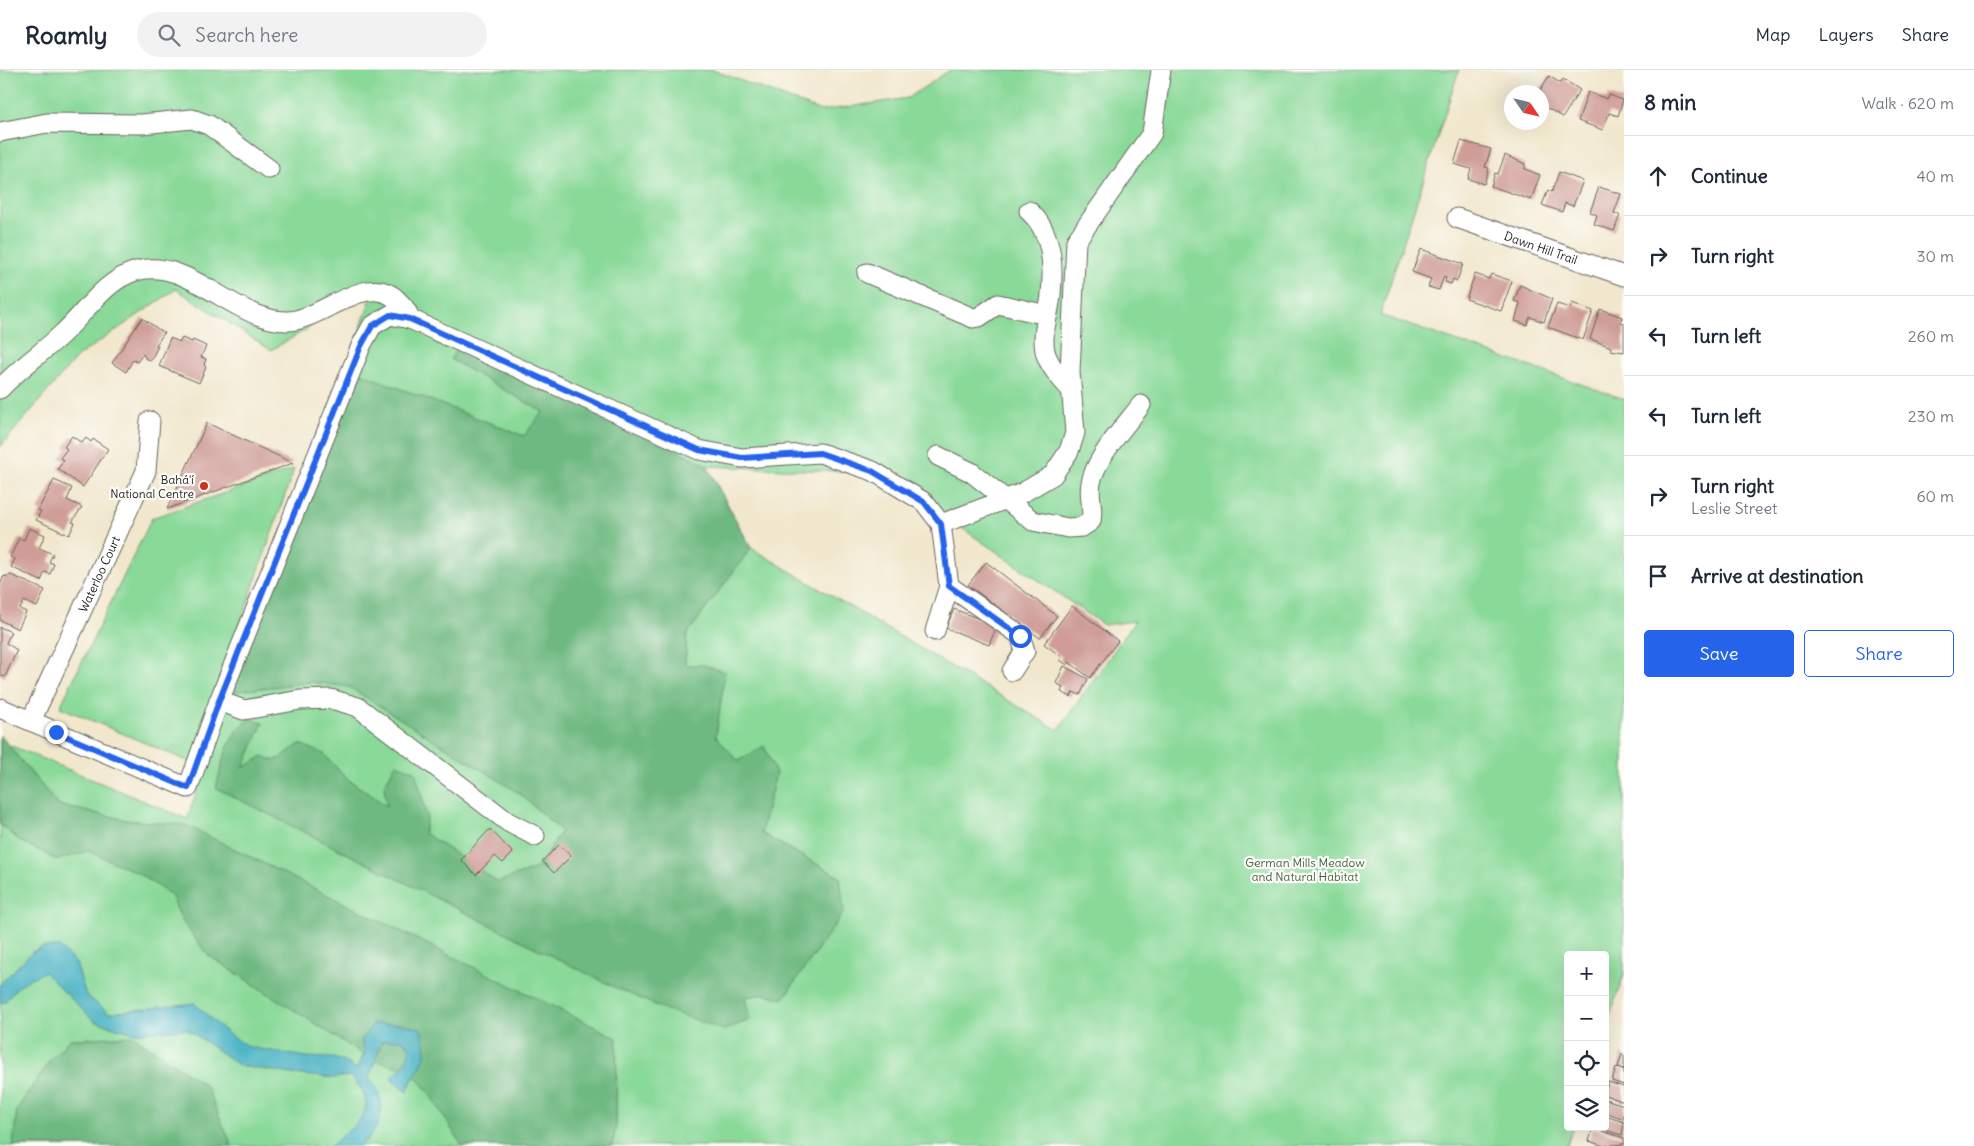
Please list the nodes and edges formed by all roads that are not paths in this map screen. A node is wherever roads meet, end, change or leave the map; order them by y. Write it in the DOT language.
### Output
graph roads {
  1 [pos="1162,70"];
  2 [pos="4,134"];
  3 [pos="269,169"];
  4 [pos="1029,211"];
  5 [pos="1457,218"];
  6 [pos="867,273"];
  7 [pos="1624,276"];
  8 [pos="1047,314"];
  9 [pos="410,319"];
  10 [pos="0,389"];
  11 [pos="1072,390"];
  12 [pos="1141,405"];
  13 [pos="150,421"];
  14 [pos="938,456"];
  15 [pos="1006,499"];
  16 [pos="941,524"];
  17 [pos="949,586"];
  18 [pos="935,630"];
  19 [pos="1012,671"];
  20 [pos="219,701"];
  21 [pos="0,708"];
  22 [pos="31,721"];
  23 [pos="535,836"];
  1 -- 11 [label="street"];
  2 -- 3 [label="street"];
  4 -- 8 [label="street"];
  5 -- 7 [label="street, Dawn Hill Trail"];
  6 -- 8 [label="street"];
  8 -- 11 [label="street"];
  9 -- 10 [label="street"];
  9 -- 16 [label="street"];
  9 -- 20 [label="street"];
  11 -- 15 [label="street"];
  12 -- 15 [label="street"];
  13 -- 22 [label="street, Waterloo Court"];
  14 -- 15 [label="street"];
  15 -- 16 [label="street"];
  16 -- 17 [label="street"];
  17 -- 18 [label="street"];
  17 -- 19 [label="street"];
  20 -- 22 [label="street"];
  20 -- 23 [label="street"];
  21 -- 22 [label="street"];
}
